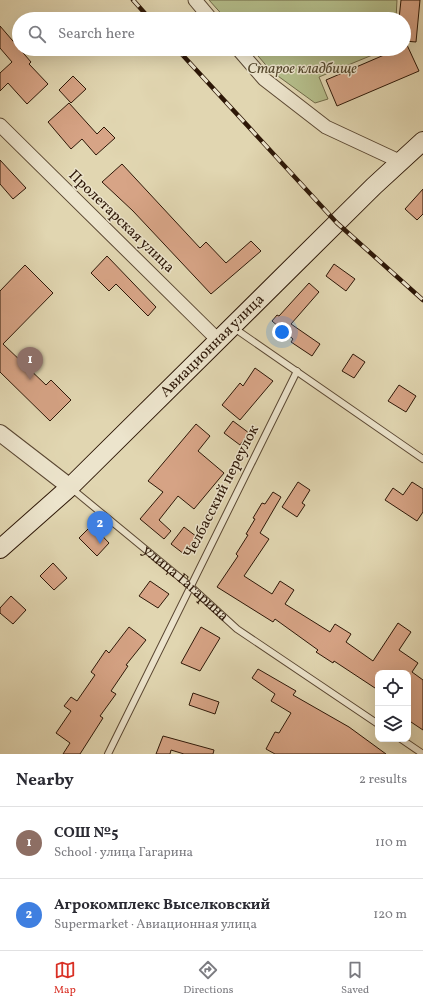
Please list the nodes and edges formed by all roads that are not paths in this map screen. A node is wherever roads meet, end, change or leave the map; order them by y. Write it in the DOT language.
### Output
graph roads {
  1 [pos="195,0"];
  2 [pos="206,12"];
  3 [pos="244,56"];
  4 [pos="0,125"];
  5 [pos="423,141"];
  6 [pos="399,162"];
  7 [pos="233,327"];
  8 [pos="219,341"];
  9 [pos="298,371"];
  10 [pos="0,433"];
  11 [pos="423,459"];
  12 [pos="70,487"];
  13 [pos="0,549"];
  14 [pos="190,586"];
  15 [pos="375,722"];
  16 [pos="405,742"];
  17 [pos="108,754"];
  18 [pos="423,754"];
  1 -- 2 [label="street"];
  3 -- 6 [label="street"];
  4 -- 8 [label="street, Пролетарская улица"];
  5 -- 6 [label="main road, Авиационная улица"];
  6 -- 7 [label="main road, Авиационная улица"];
  7 -- 8 [label="main road, Авиационная улица"];
  7 -- 9 [label="lane"];
  8 -- 12 [label="main road, Авиационная улица"];
  9 -- 11 [label="lane"];
  9 -- 14 [label="lane, Челбасский переулок"];
  10 -- 12 [label="street, улица Гагарина"];
  12 -- 13 [label="main road, Авиационная улица"];
  12 -- 14 [label="lane, улица Гагарина"];
  14 -- 15 [label="lane, улица Гагарина"];
  14 -- 17 [label="lane, Челбасский переулок"];
  16 -- 18 [label="lane"];
}
